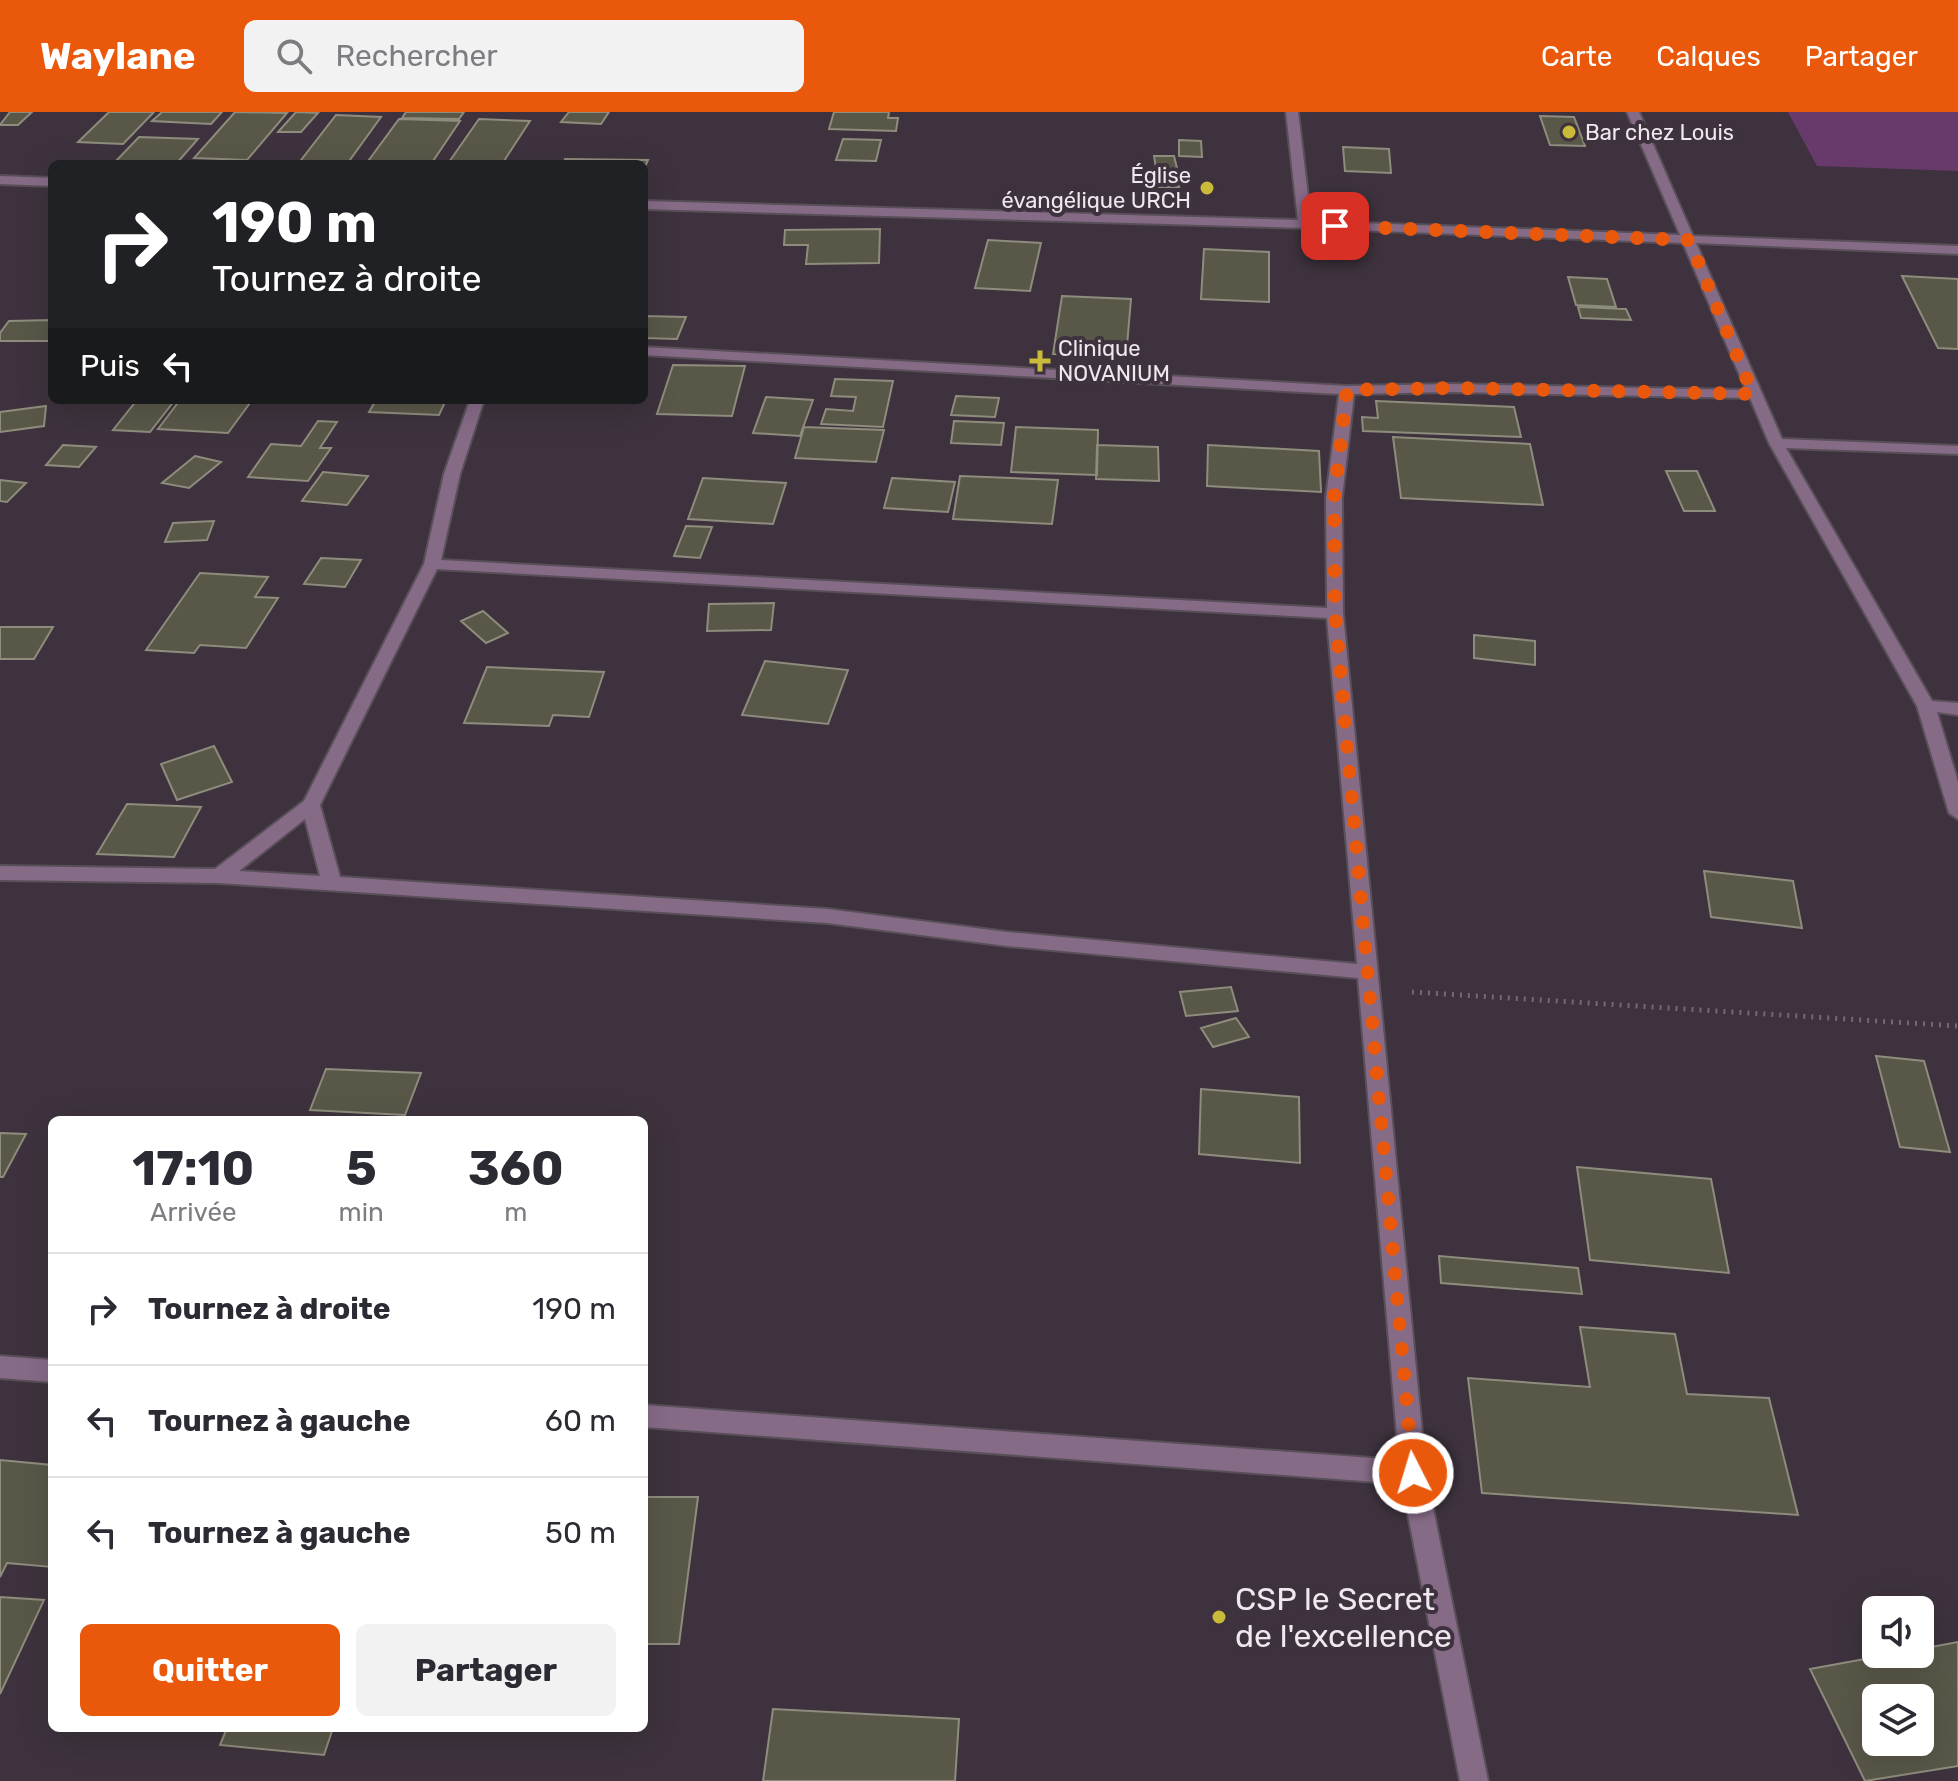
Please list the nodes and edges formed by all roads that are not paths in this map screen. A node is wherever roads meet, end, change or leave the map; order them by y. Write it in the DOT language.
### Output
graph roads {
  1 [pos="1292,112"];
  2 [pos="1633,112"];
  3 [pos="0,180"];
  4 [pos="48,182"];
  5 [pos="648,205"];
  6 [pos="1305,224"];
  7 [pos="1689,240"];
  8 [pos="1958,250"];
  9 [pos="648,351"];
  10 [pos="1347,390"];
  11 [pos="1753,394"];
  12 [pos="476,404"];
  13 [pos="1776,443"];
  14 [pos="1958,450"];
  15 [pos="432,564"];
  16 [pos="1335,613"];
  17 [pos="1926,706"];
  18 [pos="1958,709"];
  19 [pos="311,805"];
  20 [pos="1958,813"];
  21 [pos="0,873"];
  22 [pos="219,876"];
  23 [pos="332,885"];
  24 [pos="1368,980"];
  25 [pos="0,1367"];
  26 [pos="48,1371"];
  27 [pos="648,1416"];
  28 [pos="1413,1473"];
  29 [pos="1474,1781"];
  1 -- 6 [label="street"];
  2 -- 7 [label="street"];
  3 -- 4 [label="street"];
  5 -- 6 [label="street"];
  6 -- 7 [label="street"];
  7 -- 8 [label="street"];
  7 -- 11 [label="street"];
  9 -- 10 [label="street"];
  10 -- 11 [label="street"];
  10 -- 16 [label="street"];
  11 -- 13 [label="street"];
  12 -- 15 [label="street"];
  13 -- 14 [label="street"];
  13 -- 17 [label="street"];
  15 -- 16 [label="street"];
  15 -- 19 [label="street"];
  16 -- 24 [label="street"];
  17 -- 18 [label="street"];
  17 -- 20 [label="street"];
  19 -- 22 [label="street"];
  19 -- 23 [label="street"];
  21 -- 22 [label="street"];
  22 -- 23 [label="street"];
  23 -- 24 [label="street"];
  24 -- 28 [label="street"];
  25 -- 26 [label="street"];
  27 -- 28 [label="street"];
  28 -- 29 [label="street"];
}
